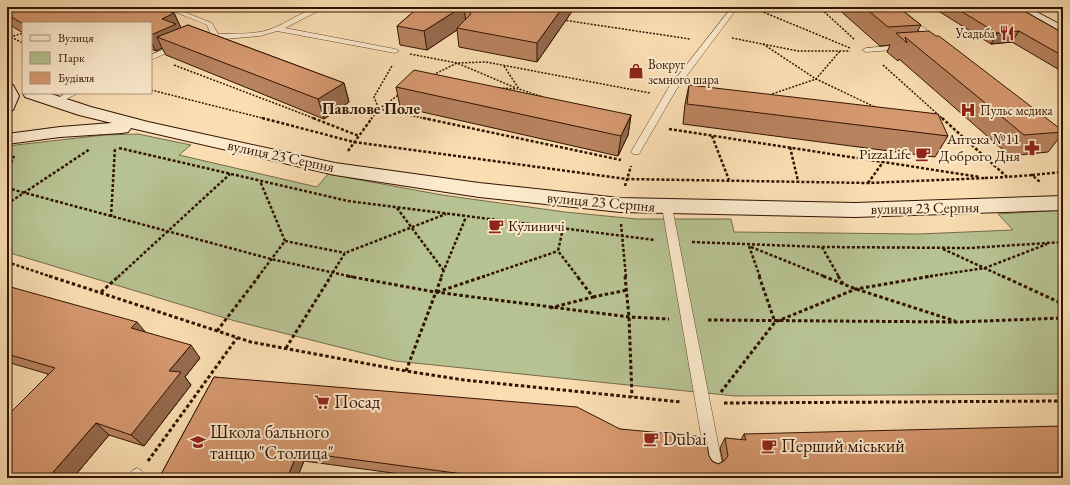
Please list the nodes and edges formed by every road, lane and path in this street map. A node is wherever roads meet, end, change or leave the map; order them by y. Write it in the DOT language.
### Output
graph roads {
  1 [pos="166,7"];
  2 [pos="323,7"];
  3 [pos="735,7"];
  4 [pos="751,7"];
  5 [pos="819,7"];
  6 [pos="892,7"];
  7 [pos="1017,7"];
  8 [pos="563,20"];
  9 [pos="276,29"];
  10 [pos="1063,32"];
  11 [pos="22,33"];
  12 [pos="7,35"];
  13 [pos="215,36"];
  14 [pos="10,37"];
  15 [pos="711,38"];
  16 [pos="22,43"];
  17 [pos="763,44"];
  18 [pos="928,46"];
  19 [pos="912,47"];
  20 [pos="866,50"];
  21 [pos="841,51"];
  22 [pos="398,52"];
  23 [pos="152,58"];
  24 [pos="457,64"];
  25 [pos="504,65"];
  26 [pos="430,77"];
  27 [pos="816,80"];
  28 [pos="7,87"];
  29 [pos="496,88"];
  30 [pos="519,89"];
  31 [pos="152,90"];
  32 [pos="22,91"];
  33 [pos="404,91"];
  34 [pos="34,94"];
  35 [pos="72,94"];
  36 [pos="668,96"];
  37 [pos="763,97"];
  38 [pos="548,99"];
  39 [pos="56,101"];
  40 [pos="7,106"];
  41 [pos="379,109"];
  42 [pos="880,109"];
  43 [pos="943,124"];
  44 [pos="950,124"];
  45 [pos="651,126"];
  46 [pos="146,127"];
  47 [pos="712,135"];
  48 [pos="358,136"];
  49 [pos="7,139"];
  50 [pos="354,142"];
  51 [pos="93,147"];
  52 [pos="115,147"];
  53 [pos="790,147"];
  54 [pos="636,152"];
  55 [pos="14,156"];
  56 [pos="632,162"];
  57 [pos="882,162"];
  58 [pos="336,168"];
  59 [pos="7,172"];
  60 [pos="1063,172"];
  61 [pos="230,174"];
  62 [pos="1032,175"];
  63 [pos="1007,177"];
  64 [pos="986,178"];
  65 [pos="626,179"];
  66 [pos="729,180"];
  67 [pos="260,181"];
  68 [pos="798,181"];
  69 [pos="868,183"];
  70 [pos="1042,184"];
  71 [pos="7,188"];
  72 [pos="24,192"];
  73 [pos="1063,203"];
  74 [pos="7,204"];
  75 [pos="620,205"];
  76 [pos="396,207"];
  77 [pos="667,207"];
  78 [pos="446,214"];
  79 [pos="111,217"];
  80 [pos="466,217"];
  81 [pos="411,228"];
  82 [pos="563,228"];
  83 [pos="167,232"];
  84 [pos="285,241"];
  85 [pos="1051,243"];
  86 [pos="822,247"];
  87 [pos="941,248"];
  88 [pos="558,251"];
  89 [pos="345,253"];
  90 [pos="271,259"];
  91 [pos="7,262"];
  92 [pos="985,268"];
  93 [pos="444,271"];
  94 [pos="332,273"];
  95 [pos="843,285"];
  96 [pos="856,289"];
  97 [pos="627,290"];
  98 [pos="101,292"];
  99 [pos="435,292"];
  100 [pos="593,297"];
  101 [pos="1063,304"];
  102 [pos="548,308"];
  103 [pos="629,317"];
  104 [pos="1063,318"];
  105 [pos="688,320"];
  106 [pos="775,322"];
  107 [pos="958,322"];
  108 [pos="217,331"];
  109 [pos="237,338"];
  110 [pos="286,348"];
  111 [pos="406,371"];
  112 [pos="632,397"];
  113 [pos="1063,401"];
  114 [pos="708,403"];
  115 [pos="714,464"];
  116 [pos="136,477"];
  1 -- 13 [label="lane"];
  2 -- 9 [label="lane"];
  3 -- 15 [label="lane"];
  4 -- 21 [label="path"];
  5 -- 20 [label="path"];
  6 -- 18 [label="lane"];
  7 -- 10 [label="street"];
  8 -- 15 [label="path"];
  9 -- 13 [label="lane"];
  9 -- 22 [label="lane"];
  11 -- 14 [label="path"];
  12 -- 14 [label="path"];
  13 -- 23 [label="lane"];
  14 -- 16 [label="path"];
  15 -- 17 [label="path"];
  15 -- 36 [label="lane"];
  17 -- 21 [label="path"];
  17 -- 27 [label="path"];
  19 -- 20 [label="lane"];
  20 -- 44 [label="path"];
  21 -- 27 [label="path"];
  22 -- 24 [label="path"];
  22 -- 41 [label="path"];
  23 -- 48 [label="path"];
  24 -- 25 [label="path"];
  24 -- 26 [label="path"];
  24 -- 30 [label="path"];
  25 -- 30 [label="path"];
  25 -- 36 [label="path"];
  27 -- 37 [label="path"];
  27 -- 42 [label="path"];
  28 -- 32 [label="street"];
  28 -- 40 [label="street"];
  29 -- 30 [label="path"];
  30 -- 38 [label="path"];
  31 -- 50 [label="path"];
  33 -- 41 [label="path"];
  34 -- 39 [label="street, вулиця 23 Серпня"];
  35 -- 39 [label="lane"];
  36 -- 45 [label="lane"];
  39 -- 46 [label="street, вулиця 23 Серпня"];
  41 -- 48 [label="path"];
  41 -- 56 [label="path"];
  43 -- 44 [label="path"];
  44 -- 63 [label="path"];
  45 -- 47 [label="path"];
  45 -- 54 [label="lane"];
  46 -- 49 [label="street, вулиця 23 Серпня"];
  46 -- 58 [label="street, вулиця 23 Серпня"];
  47 -- 53 [label="path"];
  47 -- 66 [label="path"];
  48 -- 50 [label="path"];
  50 -- 58 [label="path"];
  50 -- 65 [label="path"];
  51 -- 72 [label="path"];
  52 -- 79 [label="path"];
  53 -- 57 [label="path"];
  53 -- 68 [label="path"];
  54 -- 56 [label="path"];
  55 -- 59 [label="path"];
  56 -- 65 [label="path"];
  57 -- 64 [label="path"];
  57 -- 69 [label="path"];
  58 -- 75 [label="street, вулиця 23 Серпня"];
  60 -- 62 [label="path"];
  61 -- 83 [label="path"];
  62 -- 63 [label="path"];
  62 -- 70 [label="path"];
  63 -- 64 [label="path"];
  64 -- 69 [label="path"];
  65 -- 66 [label="path"];
  65 -- 75 [label="path"];
  66 -- 68 [label="path"];
  67 -- 84 [label="path"];
  68 -- 69 [label="path"];
  71 -- 72 [label="path"];
  72 -- 74 [label="path"];
  72 -- 79 [label="path"];
  73 -- 77 [label="street, вулиця 23 Серпня"];
  75 -- 77 [label="street, вулиця 23 Серпня"];
  75 -- 97 [label="path"];
  76 -- 81 [label="path"];
  77 -- 105 [label="lane"];
  78 -- 81 [label="path"];
  79 -- 83 [label="path"];
  80 -- 93 [label="path"];
  81 -- 89 [label="path"];
  81 -- 93 [label="path"];
  82 -- 88 [label="path"];
  83 -- 90 [label="path"];
  83 -- 98 [label="path"];
  84 -- 89 [label="path"];
  84 -- 90 [label="path"];
  85 -- 92 [label="path"];
  86 -- 95 [label="path"];
  87 -- 92 [label="path"];
  88 -- 99 [label="path"];
  88 -- 100 [label="path"];
  89 -- 94 [label="path"];
  90 -- 94 [label="path"];
  90 -- 108 [label="path"];
  91 -- 98 [label="path"];
  92 -- 96 [label="path"];
  92 -- 101 [label="path"];
  93 -- 99 [label="path"];
  94 -- 99 [label="path"];
  94 -- 110 [label="path"];
  95 -- 96 [label="path"];
  95 -- 106 [label="path"];
  96 -- 106 [label="path"];
  96 -- 107 [label="path"];
  97 -- 100 [label="path"];
  97 -- 103 [label="path"];
  98 -- 108 [label="path"];
  99 -- 102 [label="path"];
  99 -- 111 [label="path"];
  100 -- 102 [label="path"];
  102 -- 103 [label="path"];
  103 -- 105 [label="path"];
  103 -- 112 [label="path"];
  104 -- 107 [label="path"];
  105 -- 106 [label="path"];
  105 -- 114 [label="lane"];
  106 -- 107 [label="path"];
  106 -- 114 [label="path"];
  108 -- 109 [label="path"];
  109 -- 110 [label="path"];
  109 -- 116 [label="path"];
  110 -- 111 [label="path"];
  111 -- 112 [label="path"];
  112 -- 114 [label="path"];
  113 -- 114 [label="path"];
  114 -- 115 [label="lane"];
}
